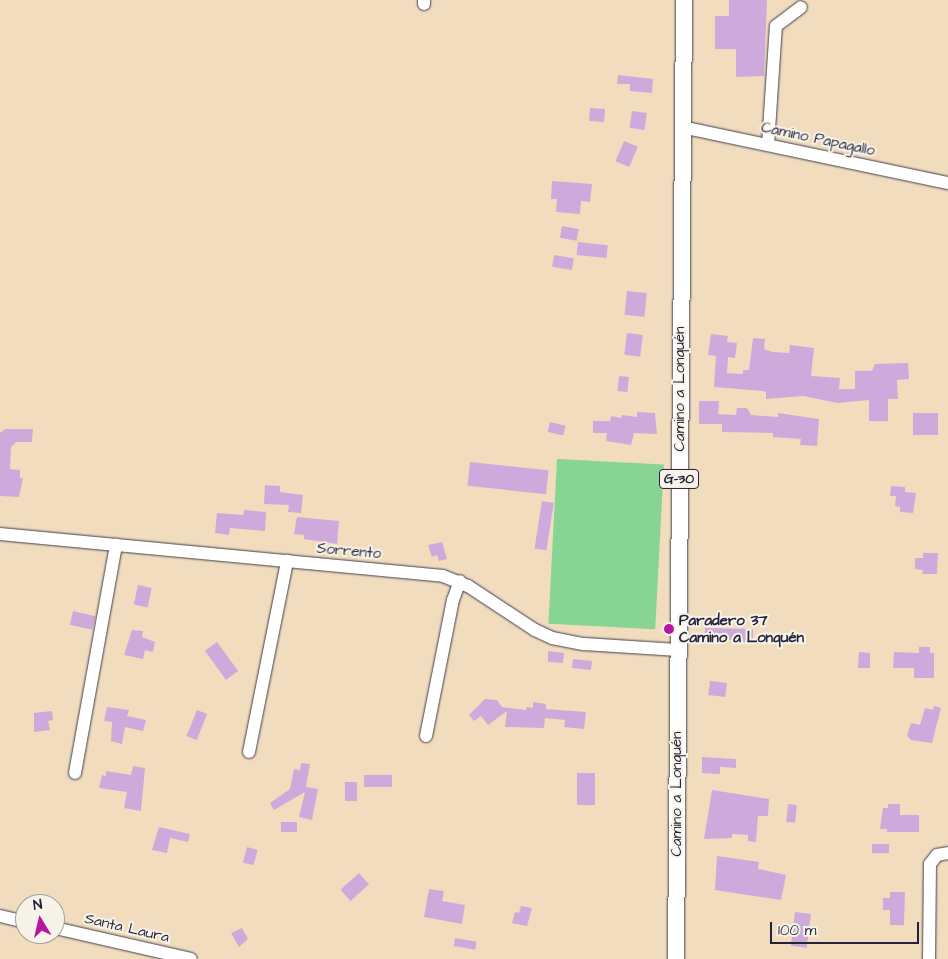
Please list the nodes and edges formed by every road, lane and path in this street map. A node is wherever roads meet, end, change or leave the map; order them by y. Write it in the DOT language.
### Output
graph roads {
  1 [pos="684,0"];
  2 [pos="801,7"];
  3 [pos="682,127"];
  4 [pos="768,145"];
  5 [pos="948,183"];
  6 [pos="0,534"];
  7 [pos="116,545"];
  8 [pos="287,561"];
  9 [pos="460,581"];
  10 [pos="678,650"];
  11 [pos="426,736"];
  12 [pos="249,752"];
  13 [pos="75,773"];
  14 [pos="948,854"];
  15 [pos="0,916"];
  16 [pos="15,920"];
  17 [pos="65,930"];
  18 [pos="191,959"];
  19 [pos="676,959"];
  20 [pos="929,959"];
  1 -- 3 [label="main road, Camino a Lonquén / G-30"];
  2 -- 4 [label="street"];
  3 -- 4 [label="street, Camino Papagallo"];
  3 -- 10 [label="main road, Camino a Lonquén / G-30"];
  4 -- 5 [label="street, Camino Papagallo"];
  6 -- 7 [label="street, Sorrento"];
  7 -- 8 [label="street, Sorrento"];
  7 -- 13 [label="street"];
  8 -- 9 [label="street, Sorrento"];
  8 -- 12 [label="street"];
  9 -- 10 [label="street, Sorrento"];
  9 -- 11 [label="street"];
  10 -- 19 [label="main road, Camino a Lonquén / G-30"];
  14 -- 20 [label="street"];
  15 -- 16 [label="street"];
  17 -- 18 [label="street, Santa Laura"];
}
